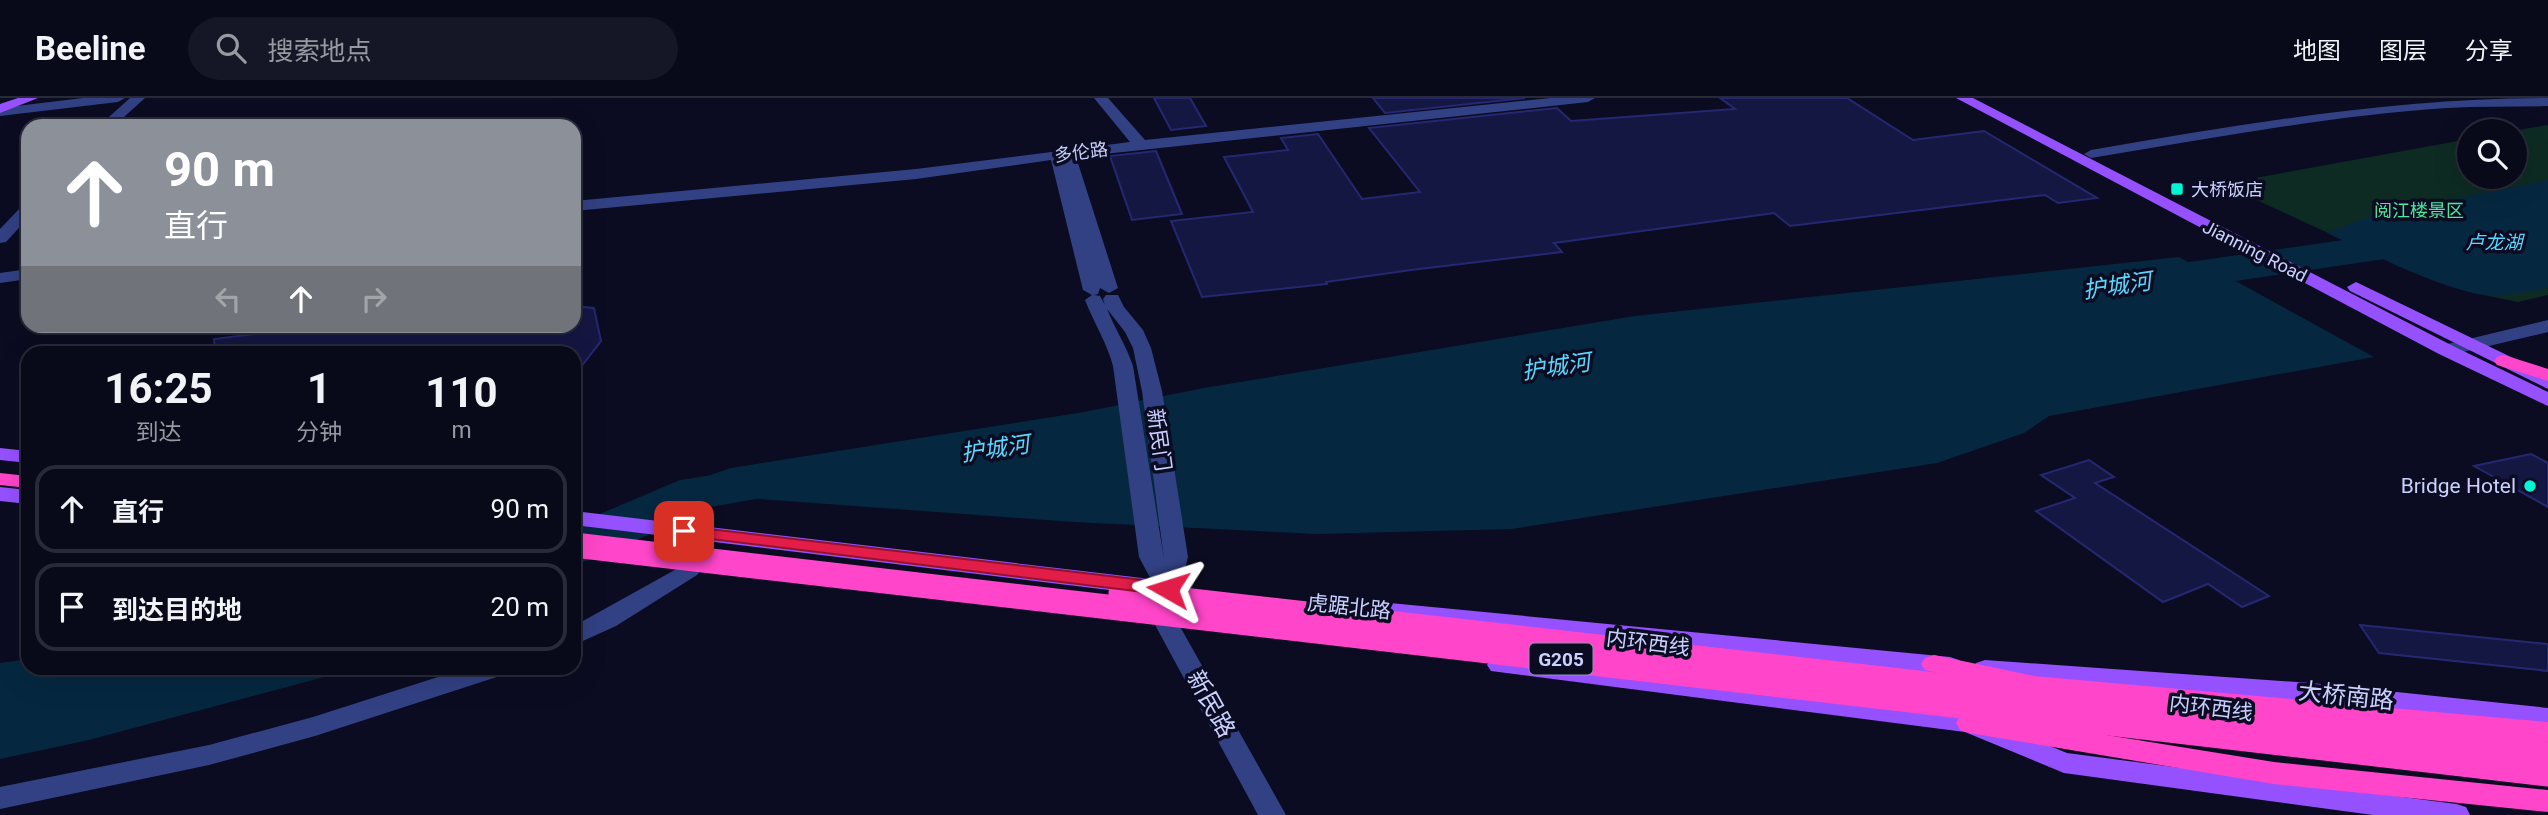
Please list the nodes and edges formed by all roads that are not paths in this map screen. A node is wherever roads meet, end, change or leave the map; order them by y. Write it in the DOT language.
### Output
graph roads {
  1 [pos="30,98"];
  2 [pos="118,98"];
  3 [pos="138,98"];
  4 [pos="1101,98"];
  5 [pos="1588,98"];
  6 [pos="1963,98"];
  7 [pos="1986,98"];
  8 [pos="2548,102"];
  9 [pos="0,111"];
  10 [pos="114,119"];
  11 [pos="1141,145"];
  12 [pos="1063,154"];
  13 [pos="2091,154"];
  14 [pos="581,205"];
  15 [pos="21,216"];
  16 [pos="0,238"];
  17 [pos="21,275"];
  18 [pos="0,278"];
  19 [pos="1102,294"];
  20 [pos="2548,326"];
  21 [pos="2473,344"];
  22 [pos="2446,350"];
  23 [pos="2504,361"];
  24 [pos="2548,375"];
  25 [pos="2548,383"];
  26 [pos="2548,401"];
  27 [pos="0,454"];
  28 [pos="21,456"];
  29 [pos="0,466"];
  30 [pos="21,468"];
  31 [pos="0,479"];
  32 [pos="21,481"];
  33 [pos="0,494"];
  34 [pos="21,496"];
  35 [pos="581,520"];
  36 [pos="581,531"];
  37 [pos="581,546"];
  38 [pos="581,557"];
  39 [pos="689,570"];
  40 [pos="1168,589"];
  41 [pos="1166,624"];
  42 [pos="581,633"];
  43 [pos="1934,664"];
  44 [pos="475,675"];
  45 [pos="2548,718"];
  46 [pos="1969,723"];
  47 [pos="2548,732"];
  48 [pos="2548,754"];
  49 [pos="2548,774"];
  50 [pos="0,799"];
  51 [pos="2548,801"];
  52 [pos="1272,815"];
  53 [pos="2456,815"];
  1 -- 9 [label="main road"];
  2 -- 9 [label="street"];
  3 -- 10 [label="street"];
  4 -- 11 [label="street"];
  5 -- 11 [label="street, 多伦路"];
  6 -- 22 [label="main road, Jianning Road"];
  7 -- 13 [label="main road, Jianning Road"];
  8 -- 13 [label="street"];
  11 -- 12 [label="street, 多伦路"];
  12 -- 14 [label="street, 多伦路"];
  12 -- 19 [label="street"];
  13 -- 21 [label="main road, Jianning Road"];
  15 -- 16 [label="street"];
  17 -- 18 [label="street"];
  19 -- 40 [label="street"];
  19 -- 40 [label="street, 新民门"];
  20 -- 21 [label="street"];
  21 -- 22 [label="street"];
  21 -- 23 [label="main road, Jianning Road"];
  22 -- 26 [label="main road, Jianning Road"];
  23 -- 24 [label="highway"];
  23 -- 25 [label="main road, Jianning Road"];
  27 -- 28 [label="main road"];
  29 -- 30 [label="highway"];
  31 -- 32 [label="highway"];
  33 -- 34 [label="main road"];
  35 -- 40 [label="main road, 虎踞北路"];
  36 -- 48 [label="highway, 内环西线 / G205, bridge"];
  37 -- 49 [label="highway, 内环西线 / G205, bridge"];
  38 -- 39 [label="main road"];
  39 -- 41 [label="main road"];
  39 -- 42 [label="street"];
  40 -- 41 [label="street"];
  40 -- 43 [label="main road, 虎踞北路"];
  41 -- 46 [label="main road"];
  41 -- 52 [label="street, 新民路"];
  43 -- 45 [label="main road, 大桥南路"];
  43 -- 47 [label="highway"];
  44 -- 50 [label="street"];
  46 -- 51 [label="highway"];
  46 -- 53 [label="main road"];
}
